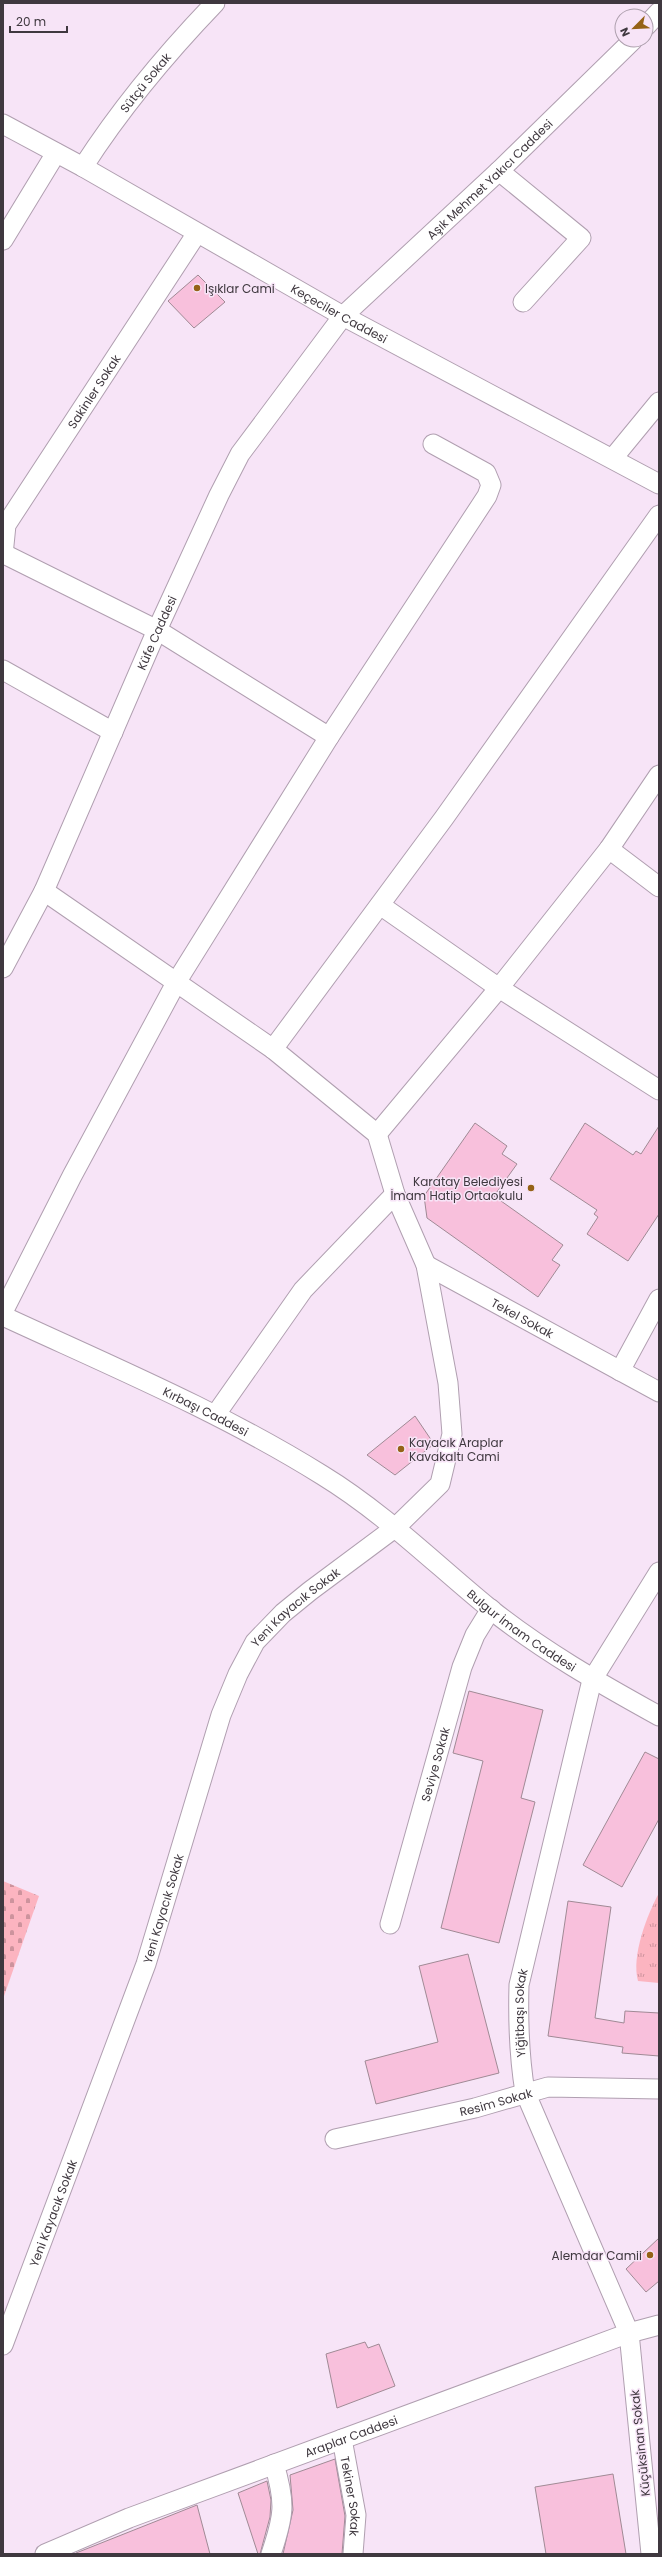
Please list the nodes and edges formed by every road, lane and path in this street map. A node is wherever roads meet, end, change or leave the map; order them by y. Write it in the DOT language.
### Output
graph roads {
  1 [pos="215,3"];
  2 [pos="625,48"];
  3 [pos="3,124"];
  4 [pos="56,153"];
  5 [pos="83,167"];
  6 [pos="500,171"];
  7 [pos="197,233"];
  8 [pos="3,240"];
  9 [pos="523,302"];
  10 [pos="343,316"];
  11 [pos="659,402"];
  12 [pos="434,444"];
  13 [pos="613,458"];
  14 [pos="659,484"];
  15 [pos="659,515"];
  16 [pos="3,554"];
  17 [pos="157,630"];
  18 [pos="3,670"];
  19 [pos="113,732"];
  20 [pos="329,737"];
  21 [pos="659,775"];
  22 [pos="609,849"];
  23 [pos="659,887"];
  24 [pos="44,891"];
  25 [pos="380,905"];
  26 [pos="3,968"];
  27 [pos="177,981"];
  28 [pos="499,988"];
  29 [pos="273,1049"];
  30 [pos="659,1090"];
  31 [pos="376,1134"];
  32 [pos="396,1194"];
  33 [pos="426,1265"];
  34 [pos="659,1299"];
  35 [pos="3,1312"];
  36 [pos="3,1316"];
  37 [pos="620,1371"];
  38 [pos="659,1392"];
  39 [pos="216,1414"];
  40 [pos="396,1527"];
  41 [pos="659,1572"];
  42 [pos="491,1609"];
  43 [pos="592,1680"];
  44 [pos="659,1716"];
  45 [pos="390,1924"];
  46 [pos="659,2089"];
  47 [pos="524,2092"];
  48 [pos="335,2139"];
  49 [pos="659,2325"];
  50 [pos="629,2333"];
  51 [pos="3,2345"];
  52 [pos="342,2439"];
  53 [pos="274,2464"];
  54 [pos="45,2554"];
  55 [pos="271,2554"];
  56 [pos="353,2554"];
  57 [pos="651,2554"];
  1 -- 5 [label="street, Sütçü Sokak"];
  2 -- 6 [label="street, Aşık Mehmet Yakıcı Caddesi"];
  3 -- 4 [label="street, Keçeciler Caddesi"];
  4 -- 5 [label="street, Keçeciler Caddesi"];
  4 -- 8 [label="street"];
  5 -- 7 [label="street, Keçeciler Caddesi"];
  6 -- 9 [label="street"];
  6 -- 10 [label="street, Aşık Mehmet Yakıcı Caddesi"];
  7 -- 10 [label="street, Keçeciler Caddesi"];
  7 -- 16 [label="street, Sakinler Sokak"];
  10 -- 13 [label="street, Keçeciler Caddesi"];
  10 -- 17 [label="street, Küfe Caddesi"];
  11 -- 13 [label="street"];
  12 -- 20 [label="street"];
  13 -- 14 [label="street, Keçeciler Caddesi"];
  15 -- 25 [label="street"];
  16 -- 17 [label="street"];
  17 -- 19 [label="street, Küfe Caddesi"];
  17 -- 20 [label="street"];
  18 -- 19 [label="street"];
  19 -- 24 [label="street, Küfe Caddesi"];
  20 -- 27 [label="street"];
  21 -- 22 [label="street"];
  22 -- 23 [label="street"];
  22 -- 28 [label="street"];
  24 -- 26 [label="street, Küfe Caddesi"];
  24 -- 27 [label="street"];
  25 -- 28 [label="street"];
  25 -- 29 [label="street"];
  27 -- 29 [label="street"];
  27 -- 35 [label="street"];
  28 -- 30 [label="street"];
  28 -- 31 [label="street"];
  29 -- 31 [label="street"];
  31 -- 32 [label="street, Yeni Kayacık Sokak"];
  32 -- 33 [label="street, Yeni Kayacık Sokak"];
  32 -- 39 [label="street"];
  33 -- 37 [label="street, Tekel Sokak"];
  33 -- 40 [label="street, Yeni Kayacık Sokak"];
  34 -- 37 [label="street"];
  36 -- 39 [label="street, Kırbaşı Caddesi"];
  37 -- 38 [label="street, Tekel Sokak"];
  39 -- 40 [label="street, Kırbaşı Caddesi"];
  40 -- 42 [label="street, Bulgur İmam Caddesi"];
  40 -- 51 [label="street, Yeni Kayacık Sokak"];
  41 -- 43 [label="street, Yiğitbaşı Sokak"];
  42 -- 43 [label="street, Bulgur İmam Caddesi"];
  42 -- 45 [label="street, Seviye Sokak"];
  43 -- 44 [label="street, Bulgur İmam Caddesi"];
  43 -- 47 [label="street, Yiğitbaşı Sokak"];
  46 -- 47 [label="street, Resim Sokak"];
  47 -- 48 [label="street, Resim Sokak"];
  47 -- 50 [label="street, Yiğitbaşı Sokak"];
  49 -- 50 [label="street, Araplar Caddesi"];
  50 -- 52 [label="street, Araplar Caddesi"];
  50 -- 57 [label="street, Küçüksinan Sokak"];
  52 -- 53 [label="street, Araplar Caddesi"];
  52 -- 56 [label="street, Tekiner Sokak"];
  53 -- 54 [label="street, Araplar Caddesi"];
  53 -- 55 [label="street"];
}
